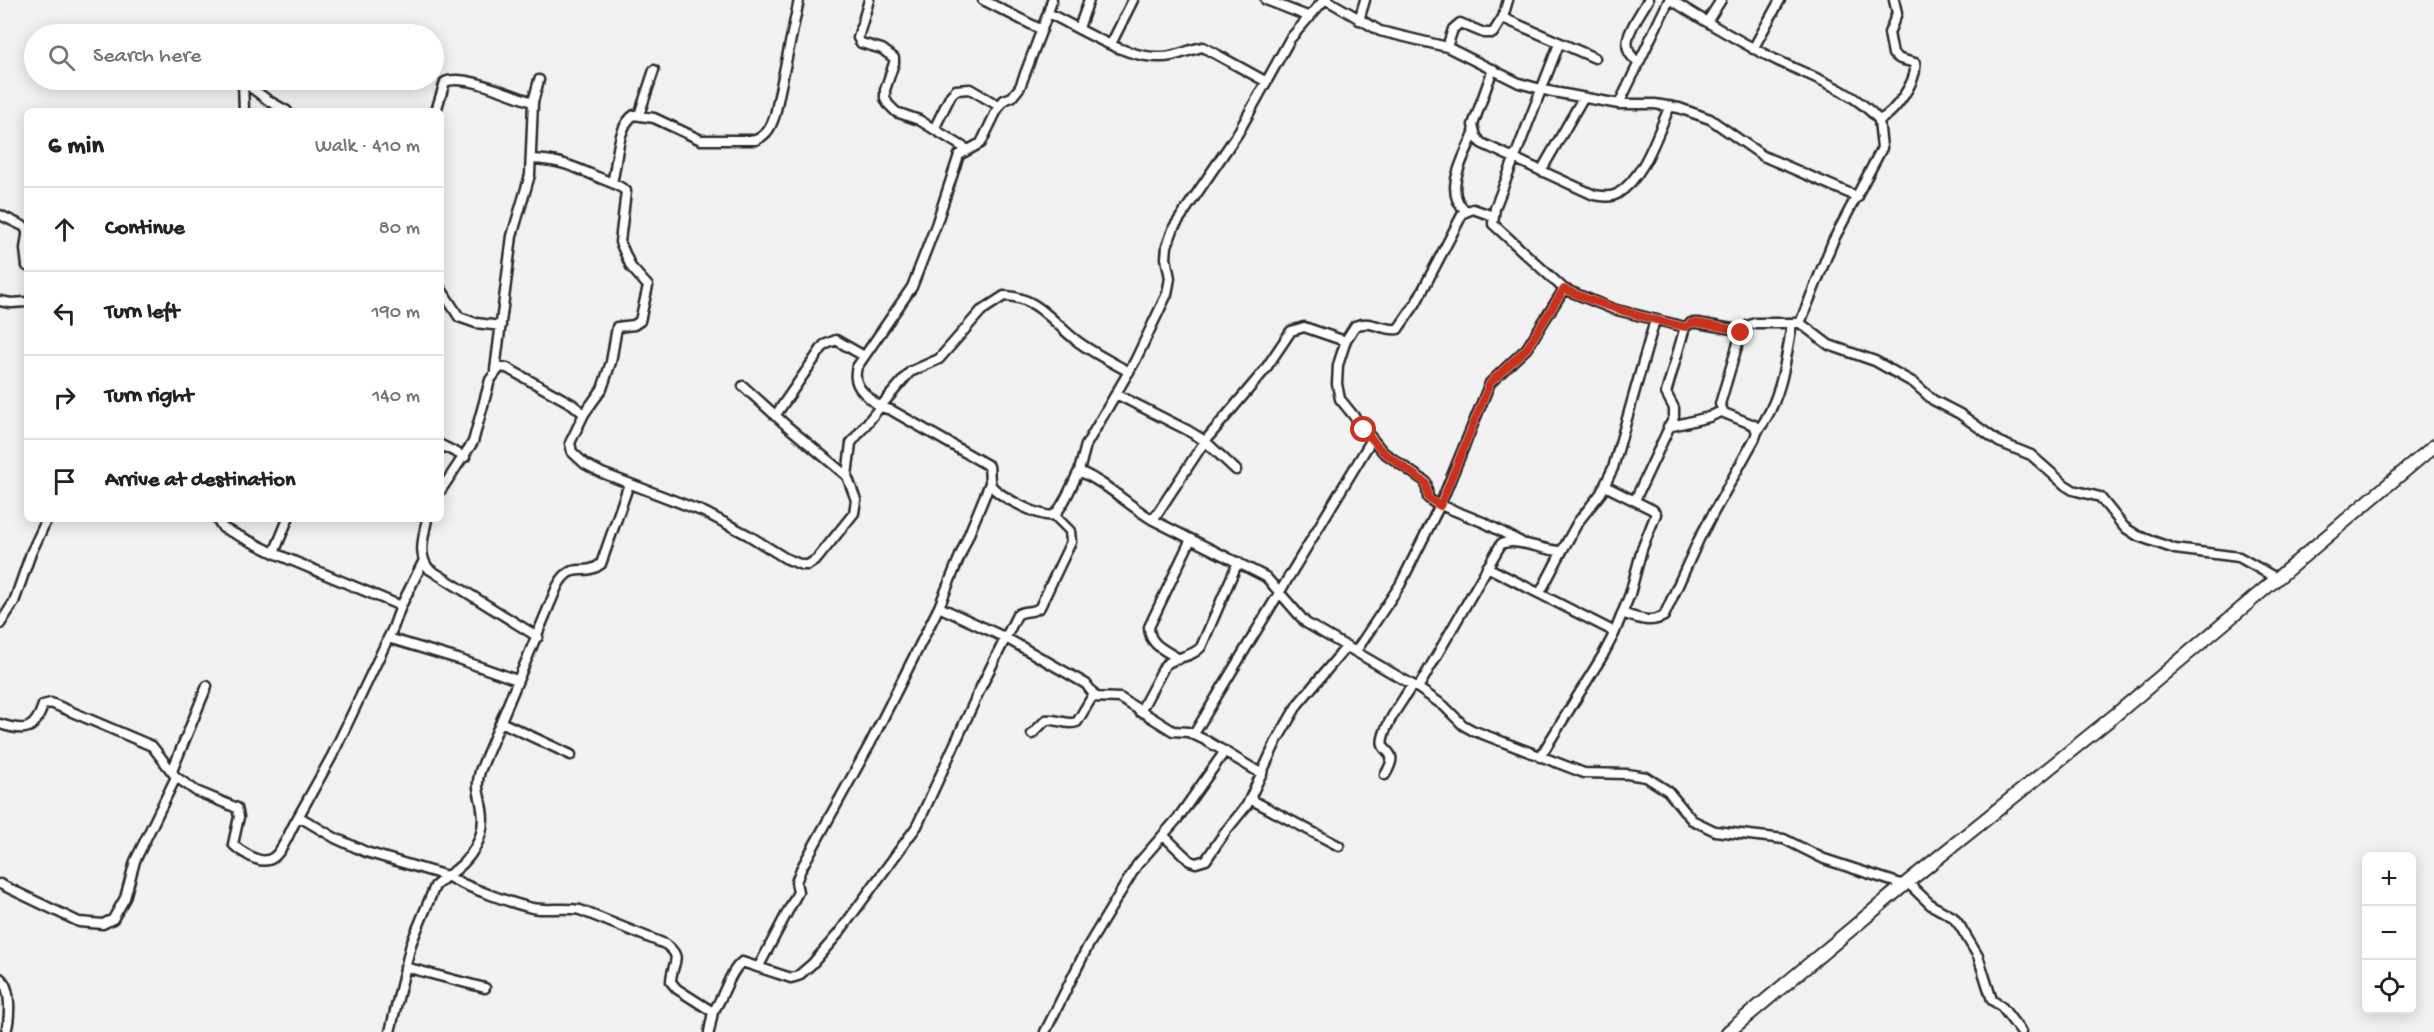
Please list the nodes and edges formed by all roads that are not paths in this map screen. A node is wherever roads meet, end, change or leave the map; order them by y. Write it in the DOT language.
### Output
graph roads {
  1 [pos="799,0"];
  2 [pos="869,0"];
  3 [pos="983,0"];
  4 [pos="1052,0"];
  5 [pos="1089,0"];
  6 [pos="1133,0"];
  7 [pos="1266,0"];
  8 [pos="1326,0"];
  9 [pos="1365,0"];
  10 [pos="1508,0"];
  11 [pos="1648,0"];
  12 [pos="1670,0"];
  13 [pos="1721,0"];
  14 [pos="1780,0"];
  15 [pos="1894,0"];
  16 [pos="1048,14"];
  17 [pos="1310,17"];
  18 [pos="1503,18"];
  19 [pos="1359,20"];
  20 [pos="1707,22"];
  21 [pos="1079,28"];
  22 [pos="1042,30"];
  23 [pos="1111,44"];
  24 [pos="1559,44"];
  25 [pos="1447,47"];
  26 [pos="1753,49"];
  27 [pos="1595,58"];
  28 [pos="1639,62"];
  29 [pos="1493,69"];
  30 [pos="654,70"];
  31 [pos="539,80"];
  32 [pos="1265,81"];
  33 [pos="444,85"];
  34 [pos="243,90"];
  35 [pos="254,90"];
  36 [pos="443,90"];
  37 [pos="1543,90"];
  38 [pos="1582,98"];
  39 [pos="533,102"];
  40 [pos="1619,104"];
  41 [pos="999,106"];
  42 [pos="1670,106"];
  43 [pos="244,108"];
  44 [pos="281,108"];
  45 [pos="437,108"];
  46 [pos="639,114"];
  47 [pos="1879,120"];
  48 [pos="934,129"];
  49 [pos="1474,134"];
  50 [pos="968,150"];
  51 [pos="531,159"];
  52 [pos="1516,159"];
  53 [pos="1541,171"];
  54 [pos="612,182"];
  55 [pos="1858,197"];
  56 [pos="1465,210"];
  57 [pos="0,215"];
  58 [pos="1493,216"];
  59 [pos="24,227"];
  60 [pos="1564,289"];
  61 [pos="444,294"];
  62 [pos="0,301"];
  63 [pos="24,302"];
  64 [pos="1655,320"];
  65 [pos="1796,323"];
  66 [pos="501,326"];
  67 [pos="1686,327"];
  68 [pos="1743,331"];
  69 [pos="1345,341"];
  70 [pos="864,356"];
  71 [pos="495,370"];
  72 [pos="1129,372"];
  73 [pos="743,386"];
  74 [pos="1116,394"];
  75 [pos="880,407"];
  76 [pos="1722,411"];
  77 [pos="584,414"];
  78 [pos="775,416"];
  79 [pos="1668,427"];
  80 [pos="1757,432"];
  81 [pos="1372,439"];
  82 [pos="1204,441"];
  83 [pos="444,446"];
  84 [pos="2434,446"];
  85 [pos="465,457"];
  86 [pos="1236,470"];
  87 [pos="1079,471"];
  88 [pos="847,476"];
  89 [pos="990,483"];
  90 [pos="629,484"];
  91 [pos="444,486"];
  92 [pos="1605,486"];
  93 [pos="1635,500"];
  94 [pos="1440,506"];
  95 [pos="1054,514"];
  96 [pos="1153,520"];
  97 [pos="46,522"];
  98 [pos="219,522"];
  99 [pos="287,522"];
  100 [pos="427,522"];
  101 [pos="1191,539"];
  102 [pos="1521,542"];
  103 [pos="1562,551"];
  104 [pos="274,553"];
  105 [pos="423,562"];
  106 [pos="1238,562"];
  107 [pos="1487,567"];
  108 [pos="2276,578"];
  109 [pos="1280,593"];
  110 [pos="1540,593"];
  111 [pos="401,606"];
  112 [pos="939,607"];
  113 [pos="1622,613"];
  114 [pos="0,624"];
  115 [pos="1614,634"];
  116 [pos="538,637"];
  117 [pos="388,638"];
  118 [pos="1006,638"];
  119 [pos="1347,646"];
  120 [pos="1356,651"];
  121 [pos="1179,659"];
  122 [pos="517,680"];
  123 [pos="207,686"];
  124 [pos="1415,686"];
  125 [pos="1095,696"];
  126 [pos="1140,712"];
  127 [pos="501,722"];
  128 [pos="0,724"];
  129 [pos="1194,734"];
  130 [pos="1032,735"];
  131 [pos="1225,752"];
  132 [pos="571,756"];
  133 [pos="1540,757"];
  134 [pos="174,774"];
  135 [pos="1262,774"];
  136 [pos="1385,775"];
  137 [pos="1250,799"];
  138 [pos="297,819"];
  139 [pos="1163,836"];
  140 [pos="1339,846"];
  141 [pos="447,876"];
  142 [pos="1905,883"];
  143 [pos="0,884"];
  144 [pos="759,966"];
  145 [pos="405,967"];
  146 [pos="0,978"];
  147 [pos="485,988"];
  148 [pos="713,1012"];
  149 [pos="6,1032"];
  150 [pos="390,1032"];
  151 [pos="709,1032"];
  152 [pos="1044,1032"];
  153 [pos="1728,1032"];
  154 [pos="2021,1032"];
  1 -- 46 [label="street"];
  2 -- 48 [label="street"];
  3 -- 22 [label="street"];
  4 -- 16 [label="street"];
  5 -- 21 [label="street"];
  6 -- 23 [label="street"];
  7 -- 17 [label="street"];
  8 -- 17 [label="street"];
  8 -- 19 [label="street"];
  9 -- 19 [label="street"];
  10 -- 18 [label="street"];
  11 -- 28 [label="street"];
  12 -- 20 [label="street"];
  12 -- 28 [label="street"];
  13 -- 20 [label="street"];
  14 -- 26 [label="street"];
  15 -- 47 [label="street"];
  16 -- 21 [label="street"];
  16 -- 22 [label="street"];
  17 -- 32 [label="street"];
  18 -- 24 [label="street"];
  18 -- 25 [label="street"];
  19 -- 25 [label="street"];
  20 -- 26 [label="street"];
  21 -- 23 [label="street"];
  22 -- 41 [label="street"];
  23 -- 32 [label="street"];
  24 -- 27 [label="street"];
  24 -- 37 [label="street"];
  25 -- 29 [label="street"];
  26 -- 47 [label="street"];
  28 -- 40 [label="street"];
  29 -- 37 [label="street"];
  29 -- 49 [label="street"];
  30 -- 46 [label="street"];
  31 -- 39 [label="street"];
  32 -- 72 [label="street"];
  33 -- 39 [label="street"];
  34 -- 43 [label="street"];
  35 -- 44 [label="street"];
  36 -- 45 [label="street"];
  37 -- 38 [label="street"];
  37 -- 52 [label="street"];
  38 -- 40 [label="street"];
  38 -- 53 [label="street"];
  39 -- 51 [label="street"];
  40 -- 42 [label="street"];
  41 -- 48 [label="street"];
  41 -- 50 [label="street"];
  42 -- 53 [label="street"];
  42 -- 55 [label="street"];
  46 -- 54 [label="street"];
  47 -- 55 [label="street"];
  48 -- 50 [label="street"];
  49 -- 52 [label="street"];
  49 -- 56 [label="street"];
  50 -- 70 [label="street"];
  51 -- 54 [label="street"];
  51 -- 66 [label="street"];
  52 -- 53 [label="street"];
  52 -- 58 [label="street"];
  54 -- 77 [label="street"];
  55 -- 65 [label="street"];
  56 -- 58 [label="street"];
  56 -- 69 [label="street"];
  57 -- 59 [label="street"];
  58 -- 60 [label="street"];
  60 -- 64 [label="street"];
  60 -- 94 [label="street"];
  61 -- 66 [label="street"];
  62 -- 63 [label="street"];
  64 -- 67 [label="street"];
  64 -- 92 [label="street"];
  65 -- 68 [label="street"];
  65 -- 80 [label="street"];
  65 -- 108 [label="street"];
  66 -- 71 [label="street"];
  67 -- 68 [label="street"];
  67 -- 79 [label="street"];
  68 -- 76 [label="street"];
  69 -- 81 [label="street"];
  69 -- 82 [label="street"];
  70 -- 75 [label="street"];
  70 -- 78 [label="street"];
  71 -- 77 [label="street"];
  71 -- 85 [label="street"];
  72 -- 74 [label="street"];
  72 -- 75 [label="street"];
  73 -- 78 [label="street"];
  74 -- 82 [label="street"];
  74 -- 87 [label="street"];
  75 -- 88 [label="street"];
  75 -- 89 [label="street"];
  76 -- 79 [label="street"];
  76 -- 80 [label="street"];
  77 -- 90 [label="street"];
  78 -- 88 [label="street"];
  79 -- 93 [label="street"];
  80 -- 113 [label="street"];
  81 -- 94 [label="street"];
  81 -- 109 [label="street"];
  82 -- 86 [label="street"];
  82 -- 96 [label="street"];
  83 -- 85 [label="street"];
  84 -- 108 [label="main road"];
  85 -- 91 [label="street"];
  87 -- 95 [label="street"];
  87 -- 96 [label="street"];
  88 -- 90 [label="street"];
  89 -- 95 [label="street"];
  89 -- 112 [label="street"];
  90 -- 116 [label="street"];
  92 -- 93 [label="street"];
  92 -- 103 [label="street"];
  93 -- 113 [label="street"];
  94 -- 102 [label="street"];
  94 -- 120 [label="street"];
  95 -- 118 [label="street"];
  96 -- 101 [label="street"];
  97 -- 114 [label="street"];
  98 -- 104 [label="street"];
  99 -- 104 [label="street"];
  100 -- 105 [label="street"];
  101 -- 106 [label="street"];
  101 -- 121 [label="street"];
  102 -- 103 [label="street"];
  102 -- 107 [label="street"];
  103 -- 110 [label="street"];
  104 -- 111 [label="street"];
  105 -- 111 [label="street"];
  105 -- 116 [label="street"];
  106 -- 109 [label="street"];
  106 -- 121 [label="street"];
  107 -- 110 [label="street"];
  107 -- 124 [label="street"];
  108 -- 142 [label="main road"];
  109 -- 119 [label="street"];
  109 -- 129 [label="street"];
  110 -- 115 [label="street"];
  111 -- 117 [label="street"];
  112 -- 118 [label="street"];
  112 -- 144 [label="street"];
  113 -- 115 [label="street"];
  115 -- 133 [label="street"];
  116 -- 122 [label="street"];
  117 -- 122 [label="street"];
  117 -- 138 [label="street"];
  118 -- 125 [label="street"];
  118 -- 144 [label="street"];
  119 -- 120 [label="street"];
  119 -- 135 [label="street"];
  120 -- 124 [label="street"];
  121 -- 126 [label="street"];
  122 -- 127 [label="street"];
  123 -- 134 [label="street"];
  124 -- 133 [label="street"];
  124 -- 136 [label="street"];
  125 -- 126 [label="street"];
  125 -- 130 [label="street"];
  126 -- 129 [label="street"];
  127 -- 132 [label="street"];
  127 -- 141 [label="street"];
  128 -- 134 [label="street"];
  129 -- 131 [label="street"];
  131 -- 135 [label="street"];
  131 -- 139 [label="street"];
  133 -- 142 [label="street"];
  134 -- 138 [label="street"];
  134 -- 143 [label="street"];
  135 -- 137 [label="street"];
  137 -- 139 [label="street"];
  137 -- 140 [label="street"];
  138 -- 141 [label="street"];
  139 -- 152 [label="street"];
  141 -- 145 [label="street"];
  141 -- 148 [label="street"];
  142 -- 153 [label="main road"];
  142 -- 154 [label="street"];
  144 -- 148 [label="street"];
  145 -- 147 [label="street"];
  145 -- 150 [label="street"];
  146 -- 149 [label="street"];
  148 -- 151 [label="street"];
}
